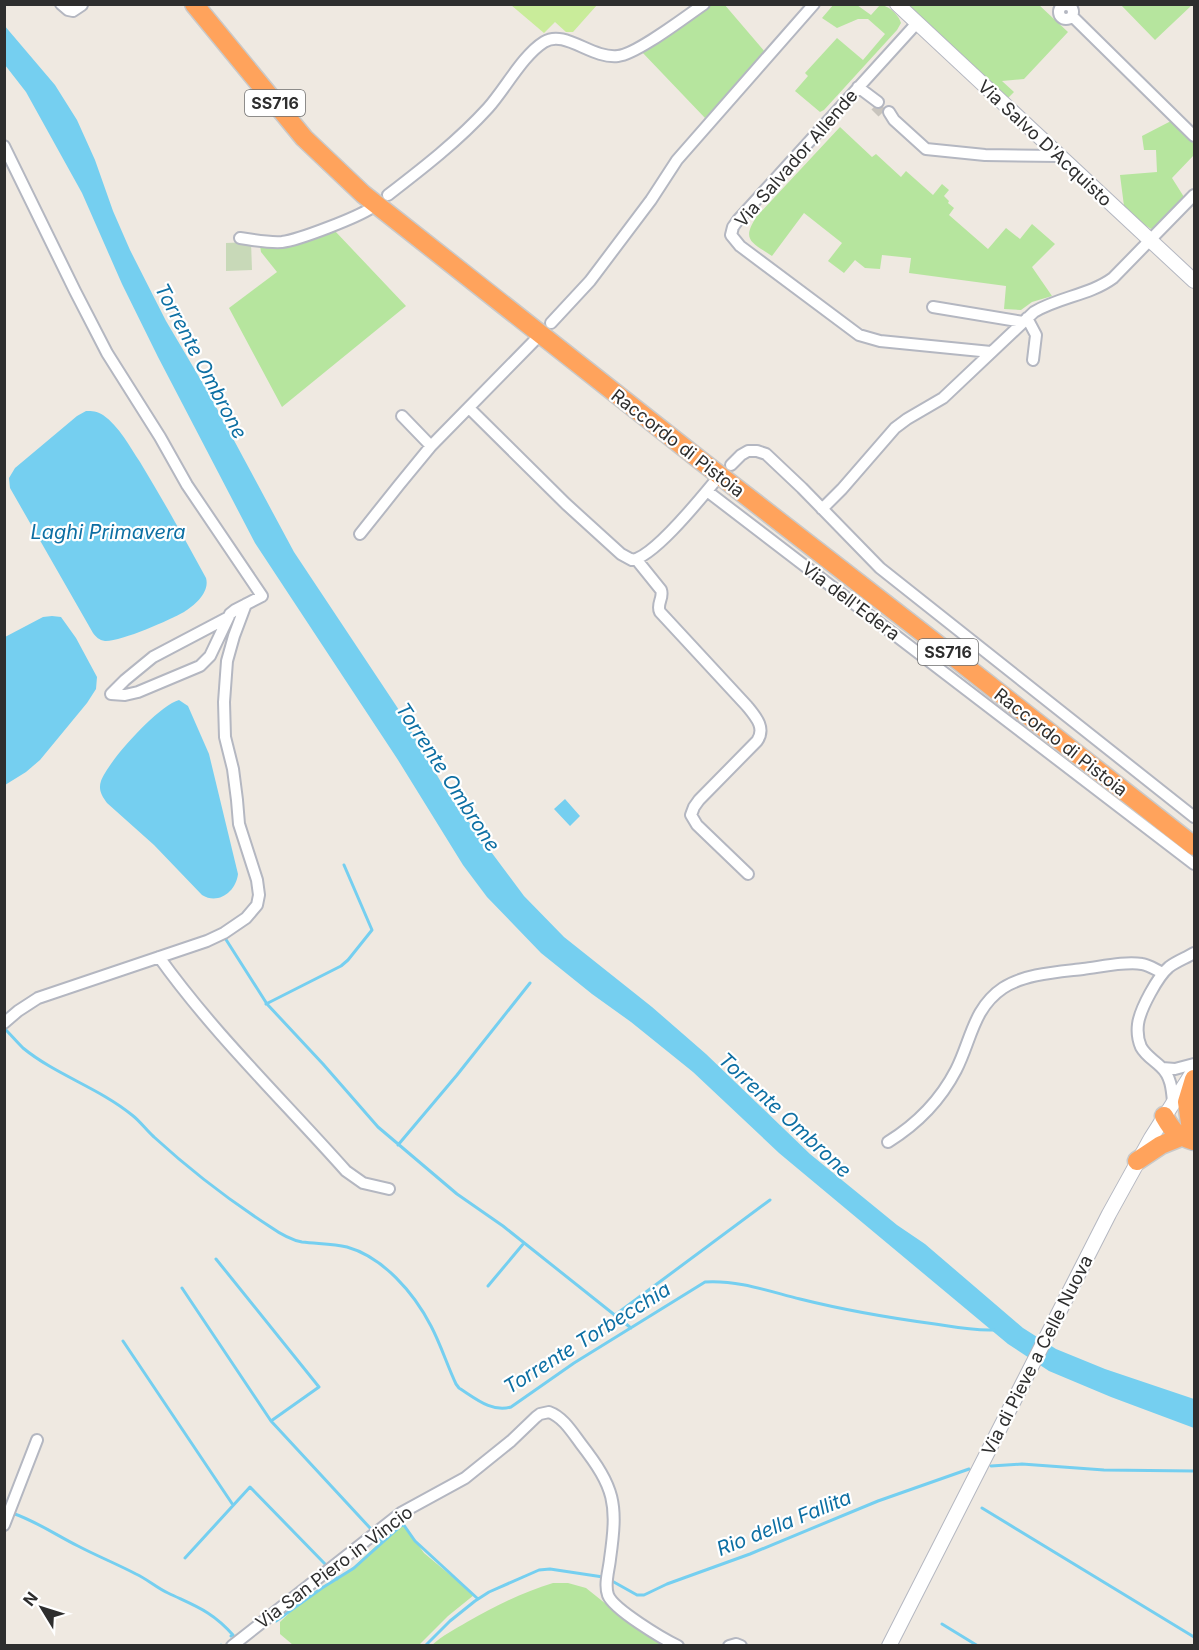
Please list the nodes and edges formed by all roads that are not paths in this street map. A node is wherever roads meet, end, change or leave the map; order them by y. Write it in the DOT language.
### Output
graph roads {
  1 [pos="61,4"];
  2 [pos="194,4"];
  3 [pos="208,4"];
  4 [pos="704,4"];
  5 [pos="814,4"];
  6 [pos="897,4"];
  7 [pos="82,5"];
  8 [pos="1059,6"];
  9 [pos="916,24"];
  10 [pos="861,90"];
  11 [pos="876,104"];
  12 [pos="888,115"];
  13 [pos="1194,136"];
  14 [pos="1044,142"];
  15 [pos="4,146"];
  16 [pos="1026,156"];
  17 [pos="1059,156"];
  18 [pos="388,195"];
  19 [pos="1194,195"];
  20 [pos="371,208"];
  21 [pos="240,238"];
  22 [pos="1151,240"];
  23 [pos="1194,281"];
  24 [pos="933,307"];
  25 [pos="1025,320"];
  26 [pos="551,323"];
  27 [pos="536,339"];
  28 [pos="991,352"];
  29 [pos="1033,360"];
  30 [pos="469,408"];
  31 [pos="402,416"];
  32 [pos="432,446"];
  33 [pos="731,465"];
  34 [pos="716,480"];
  35 [pos="707,491"];
  36 [pos="822,509"];
  37 [pos="360,534"];
  38 [pos="636,560"];
  39 [pos="246,604"];
  40 [pos="227,618"];
  41 [pos="1194,817"];
  42 [pos="1194,834"];
  43 [pos="1194,846"];
  44 [pos="1194,864"];
  45 [pos="748,874"];
  46 [pos="1194,953"];
  47 [pos="159,957"];
  48 [pos="1163,973"];
  49 [pos="6,1022"];
  50 [pos="1194,1064"];
  51 [pos="1162,1068"];
  52 [pos="1194,1070"];
  53 [pos="1194,1079"];
  54 [pos="1169,1109"];
  55 [pos="1190,1132"];
  56 [pos="888,1142"];
  57 [pos="1137,1161"];
  58 [pos="389,1189"];
  59 [pos="37,1440"];
  60 [pos="4,1525"];
  61 [pos="232,1646"];
  62 [pos="678,1646"];
  63 [pos="729,1646"];
  64 [pos="741,1646"];
  65 [pos="889,1646"];
  1 -- 7 [label="street"];
  2 -- 43 [label="highway, Raccordo di Pistoia / SS716"];
  3 -- 42 [label="highway, Raccordo di Pistoia / SS716"];
  4 -- 18 [label="street"];
  5 -- 26 [label="street"];
  6 -- 9 [label="main road, Via Salvo D'Acquisto"];
  8 -- 13 [label="street"];
  9 -- 10 [label="street, Via Salvador Allende"];
  9 -- 14 [label="main road, Via Salvo D'Acquisto"];
  10 -- 11 [label="street"];
  10 -- 28 [label="street, Via Salvador Allende"];
  12 -- 16 [label="street"];
  14 -- 16 [label="street"];
  14 -- 17 [label="main road, Via Salvo D'Acquisto"];
  15 -- 39 [label="street"];
  16 -- 17 [label="street"];
  17 -- 22 [label="main road, Via Salvo D'Acquisto"];
  19 -- 22 [label="street"];
  20 -- 21 [label="street"];
  22 -- 23 [label="main road, Via Salvo D'Acquisto"];
  22 -- 25 [label="street"];
  24 -- 25 [label="street"];
  25 -- 28 [label="street"];
  25 -- 29 [label="street"];
  27 -- 30 [label="street"];
  28 -- 36 [label="street"];
  30 -- 32 [label="street"];
  30 -- 38 [label="street"];
  31 -- 32 [label="street"];
  32 -- 37 [label="street"];
  33 -- 36 [label="street"];
  34 -- 35 [label="street"];
  35 -- 38 [label="street"];
  35 -- 44 [label="street, Via dell'Edera"];
  36 -- 41 [label="street"];
  38 -- 45 [label="street"];
  39 -- 40 [label="street"];
  39 -- 47 [label="street"];
  40 -- 40 [label="street"];
  46 -- 48 [label="street"];
  47 -- 49 [label="street"];
  47 -- 58 [label="street"];
  48 -- 51 [label="street"];
  48 -- 56 [label="street"];
  50 -- 51 [label="street"];
  51 -- 54 [label="street"];
  52 -- 54 [label="main road, Via di Pieve a Celle Nuova"];
  53 -- 55 [label="highway"];
  54 -- 55 [label="highway"];
  54 -- 57 [label="main road, Via di Pieve a Celle Nuova"];
  55 -- 57 [label="highway"];
  57 -- 65 [label="main road, Via di Pieve a Celle Nuova"];
  59 -- 60 [label="street"];
  61 -- 62 [label="street, Via San Piero in Vincio"];
  63 -- 64 [label="street"];
}
